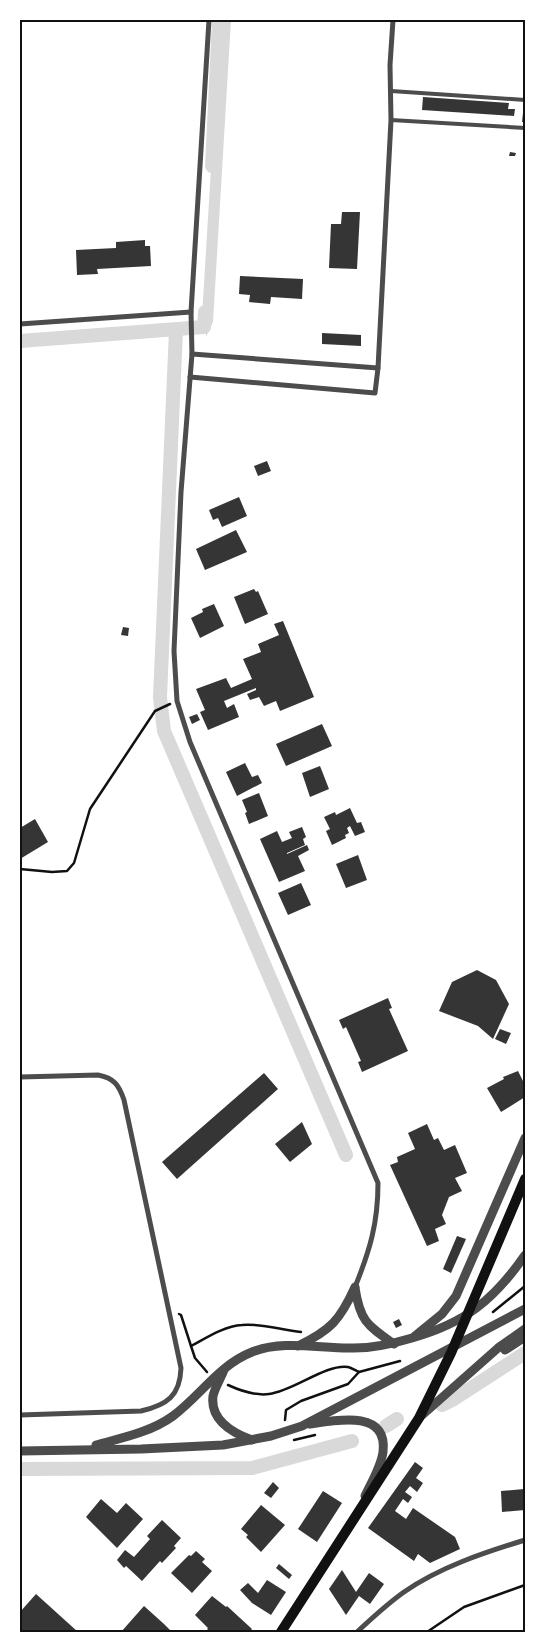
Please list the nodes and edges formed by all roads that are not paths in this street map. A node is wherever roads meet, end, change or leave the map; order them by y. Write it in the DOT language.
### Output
graph roads {
  1 [pos="209,20"];
  2 [pos="393,20"];
  3 [pos="391,91"];
  4 [pos="525,100"];
  5 [pos="391,120"];
  6 [pos="525,128"];
  7 [pos="191,312"];
  8 [pos="20,324"];
  9 [pos="192,354"];
  10 [pos="378,368"];
  11 [pos="190,377"];
  12 [pos="20,1076"];
  13 [pos="525,1138"];
  14 [pos="525,1180"];
  15 [pos="525,1255"];
  16 [pos="355,1287"];
  17 [pos="525,1309"];
  18 [pos="525,1329"];
  19 [pos="525,1337"];
  20 [pos="413,1338"];
  21 [pos="394,1344"];
  22 [pos="297,1346"];
  23 [pos="225,1367"];
  24 [pos="468,1375"];
  25 [pos="20,1415"];
  26 [pos="419,1418"];
  27 [pos="302,1426"];
  28 [pos="252,1440"];
  29 [pos="84,1449"];
  30 [pos="20,1451"];
  31 [pos="355,1518"];
  32 [pos="525,1540"];
  33 [pos="281,1632"];
  34 [pos="356,1632"];
  1 -- 7 [label="street"];
  2 -- 3 [label="street"];
  3 -- 4 [label="lane"];
  3 -- 5 [label="street"];
  5 -- 6 [label="lane"];
  5 -- 10 [label="street"];
  7 -- 8 [label="street"];
  7 -- 9 [label="street"];
  9 -- 10 [label="street"];
  9 -- 11 [label="street"];
  10 -- 11 [label="street"];
  11 -- 16 [label="street"];
  12 -- 25 [label="street"];
  13 -- 20 [label="street"];
  14 -- 26 [label="main road"];
  15 -- 20 [label="street"];
  16 -- 21 [label="street"];
  16 -- 22 [label="street"];
  17 -- 27 [label="street"];
  18 -- 24 [label="street"];
  19 -- 24 [label="street"];
  20 -- 21 [label="street"];
  21 -- 22 [label="street"];
  22 -- 23 [label="street"];
  23 -- 28 [label="street"];
  23 -- 29 [label="street"];
  24 -- 26 [label="street"];
  26 -- 31 [label="main road"];
  27 -- 28 [label="street"];
  27 -- 31 [label="street"];
  28 -- 29 [label="street"];
  29 -- 30 [label="street"];
  31 -- 33 [label="main road"];
  32 -- 34 [label="street"];
}
